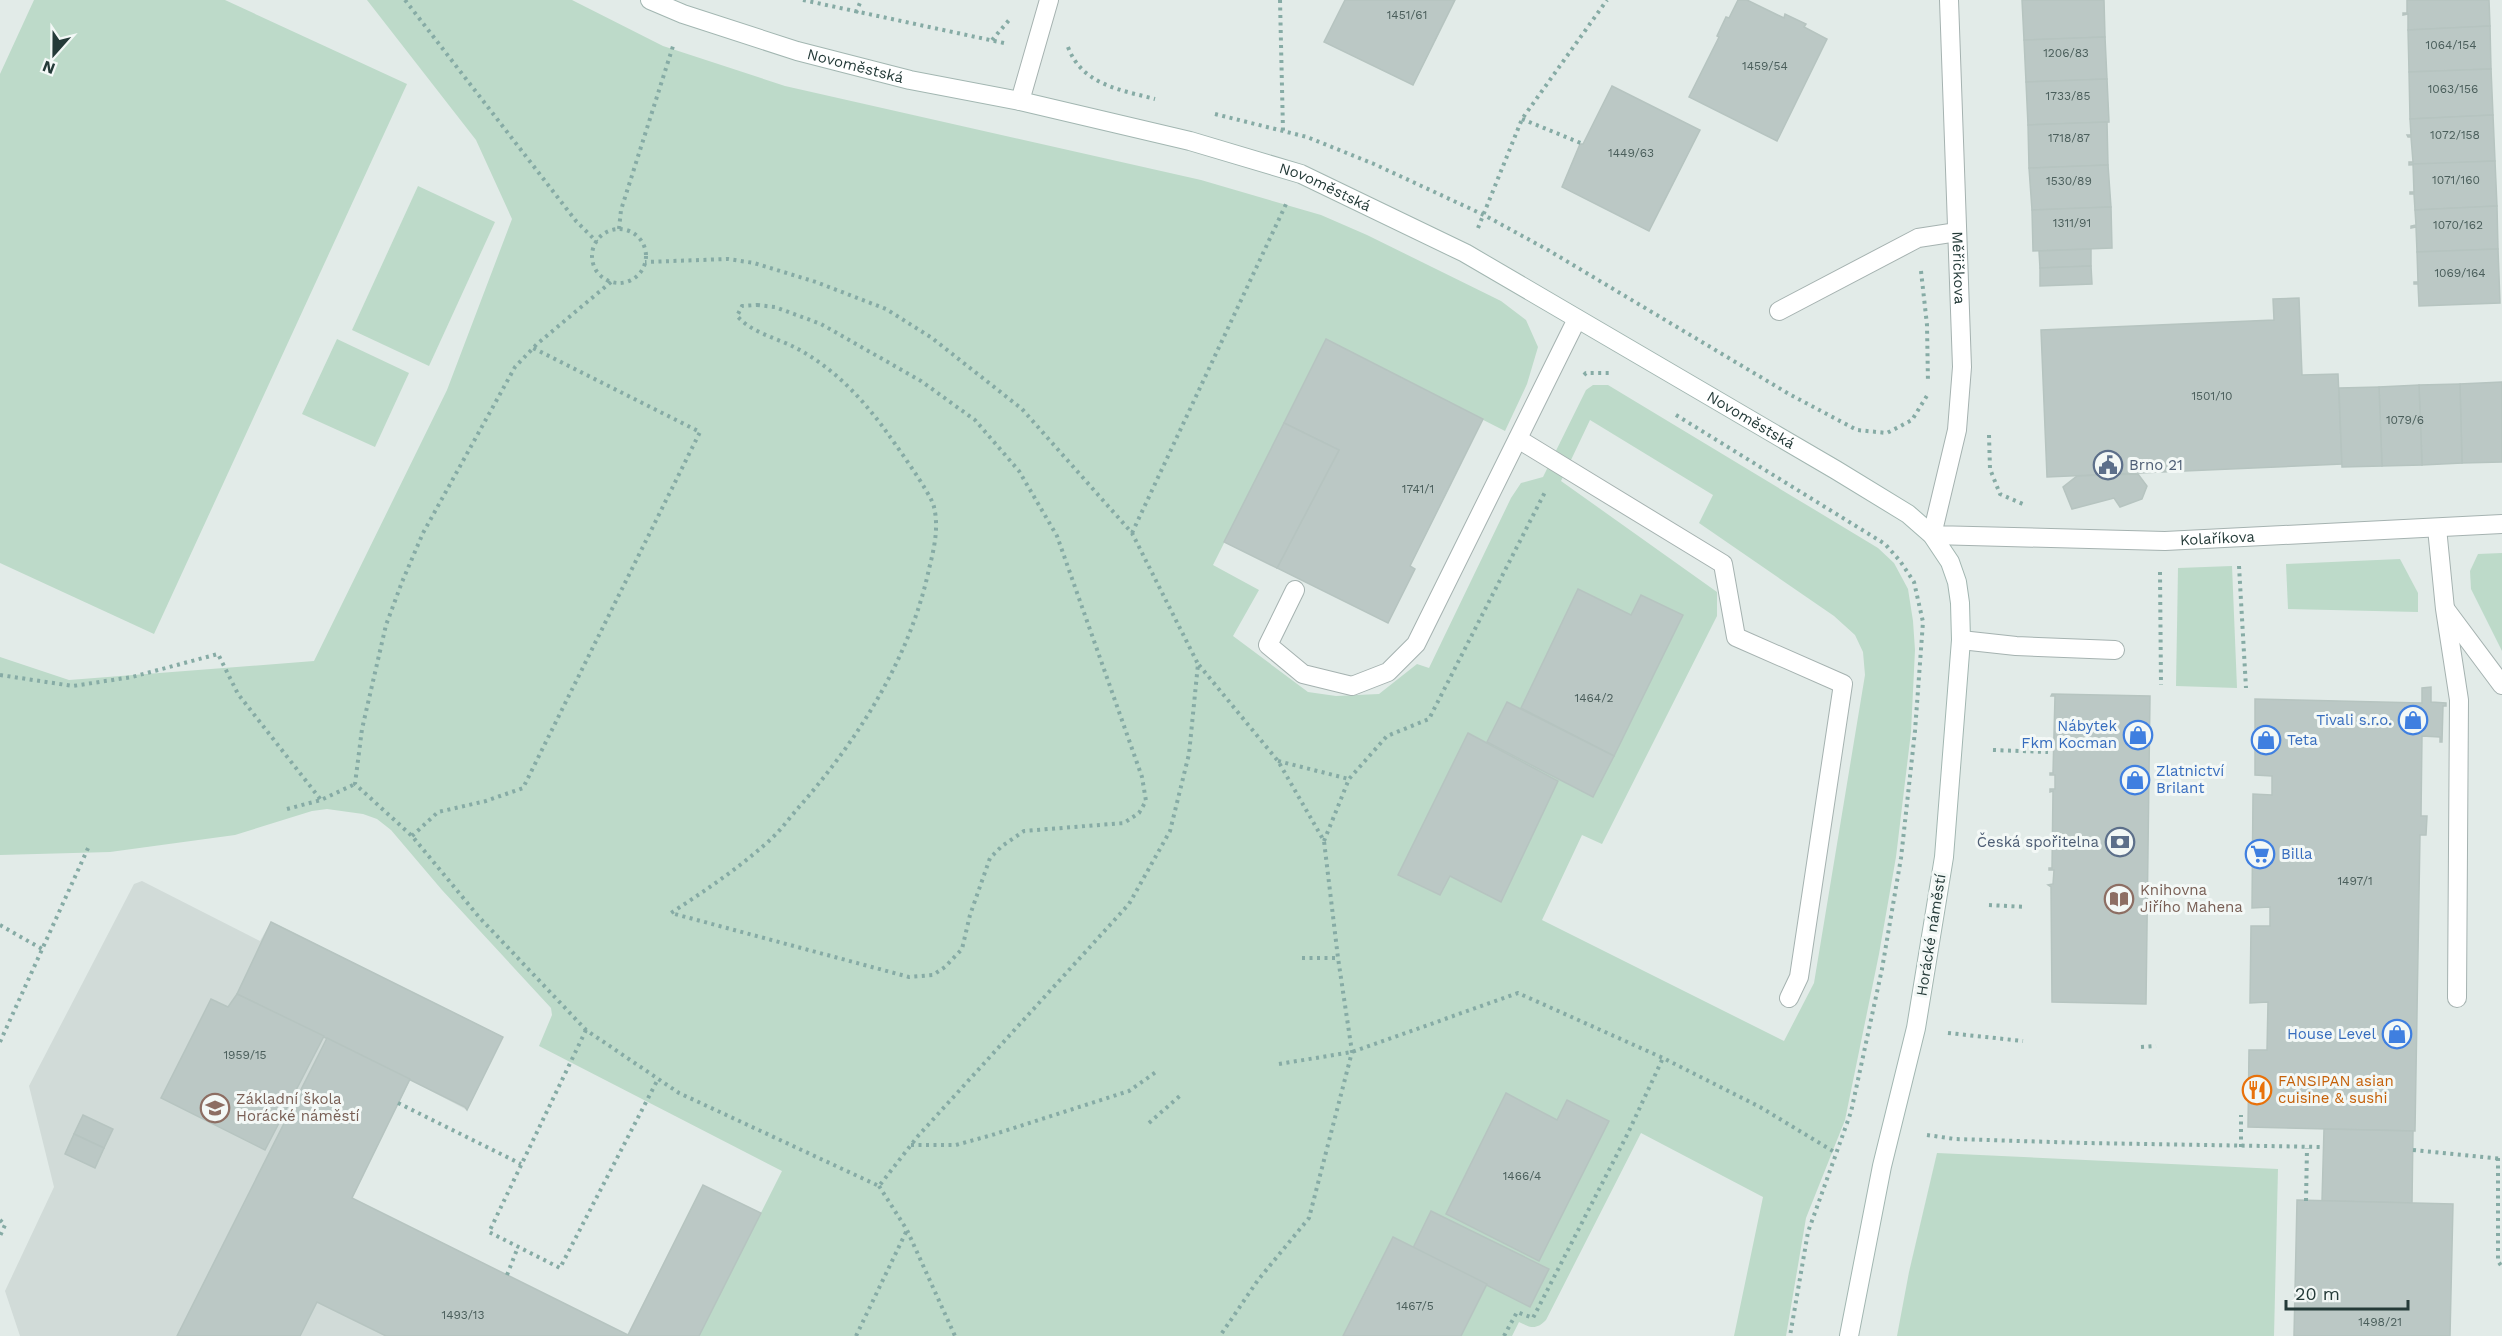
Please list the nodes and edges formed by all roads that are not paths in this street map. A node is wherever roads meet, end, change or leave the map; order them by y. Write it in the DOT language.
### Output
graph roads {
  1 [pos="650,0"];
  2 [pos="1049,0"];
  3 [pos="1949,0"];
  4 [pos="1020,101"];
  5 [pos="1957,232"];
  6 [pos="1779,311"];
  7 [pos="1577,319"];
  8 [pos="1518,439"];
  9 [pos="2502,524"];
  10 [pos="2437,528"];
  11 [pos="1932,535"];
  12 [pos="1295,590"];
  13 [pos="2445,609"];
  14 [pos="1961,640"];
  15 [pos="2115,650"];
  16 [pos="2502,685"];
  17 [pos="1789,998"];
  18 [pos="2457,998"];
  19 [pos="1849,1336"];
  1 -- 4 [label="street, Novoměstská"];
  2 -- 4 [label="street"];
  3 -- 5 [label="street, Měřičkova"];
  4 -- 7 [label="street, Novoměstská"];
  5 -- 6 [label="street"];
  5 -- 11 [label="street, Měřičkova"];
  7 -- 8 [label="street"];
  7 -- 11 [label="street, Novoměstská"];
  8 -- 12 [label="street"];
  8 -- 17 [label="street"];
  9 -- 10 [label="street, Kolaříkova"];
  10 -- 11 [label="street, Kolaříkova"];
  10 -- 13 [label="street"];
  11 -- 14 [label="street, Horácké náměstí"];
  13 -- 16 [label="street"];
  13 -- 18 [label="street"];
  14 -- 15 [label="street"];
  14 -- 19 [label="street, Horácké náměstí"];
}
